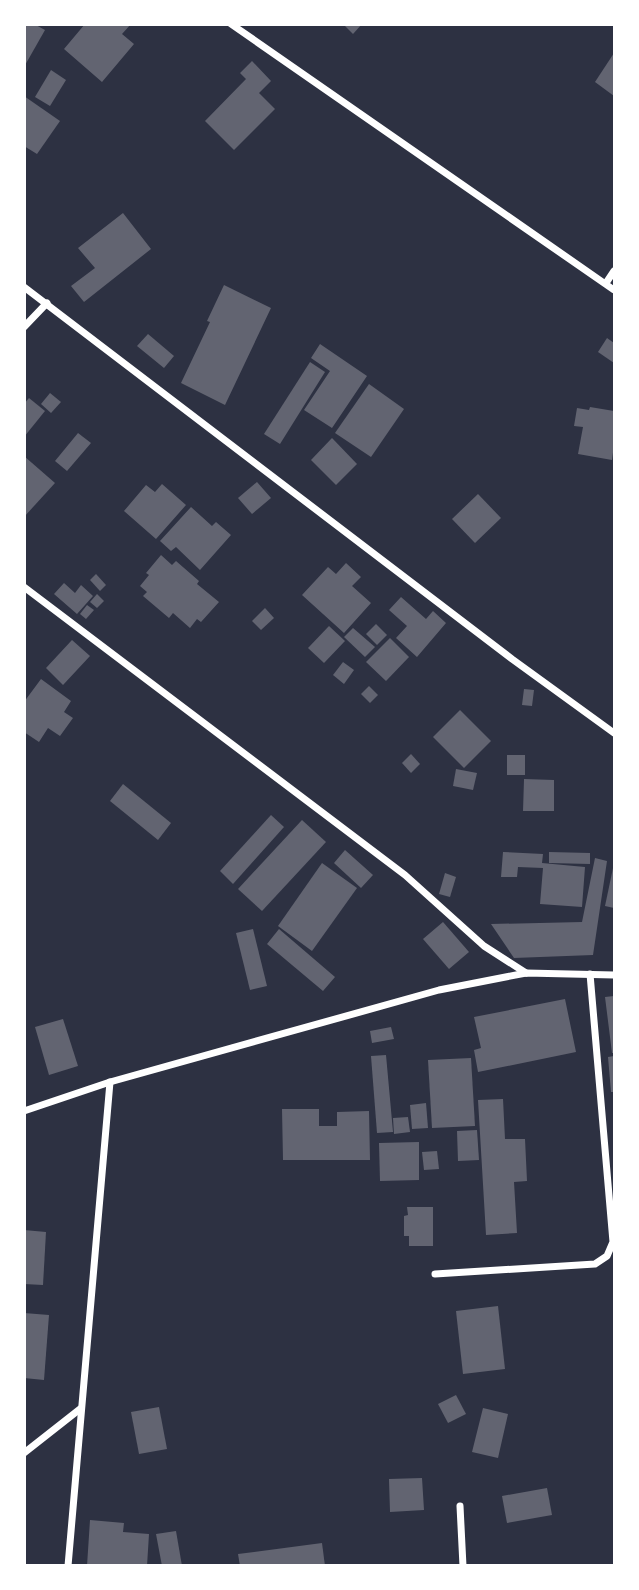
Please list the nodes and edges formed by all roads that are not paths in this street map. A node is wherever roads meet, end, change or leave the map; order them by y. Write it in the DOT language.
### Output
graph roads {
  1 [pos="231,24"];
  2 [pos="614,271"];
  3 [pos="606,283"];
  4 [pos="24,287"];
  5 [pos="614,290"];
  6 [pos="47,303"];
  7 [pos="24,327"];
  8 [pos="24,587"];
  9 [pos="614,733"];
  10 [pos="526,973"];
  11 [pos="590,974"];
  12 [pos="614,974"];
  13 [pos="110,1082"];
  14 [pos="24,1111"];
  15 [pos="614,1242"];
  16 [pos="435,1273"];
  17 [pos="80,1409"];
  18 [pos="24,1453"];
  19 [pos="460,1506"];
  20 [pos="68,1566"];
  21 [pos="463,1566"];
  1 -- 3 [label="street"];
  2 -- 3 [label="street"];
  3 -- 5 [label="street"];
  4 -- 6 [label="street"];
  6 -- 7 [label="street"];
  6 -- 9 [label="street"];
  8 -- 10 [label="street"];
  10 -- 11 [label="street"];
  10 -- 13 [label="street"];
  11 -- 12 [label="street"];
  11 -- 15 [label="street"];
  13 -- 14 [label="street"];
  13 -- 17 [label="street"];
  15 -- 16 [label="street"];
  17 -- 18 [label="street"];
  17 -- 20 [label="street"];
  19 -- 21 [label="street"];
}
